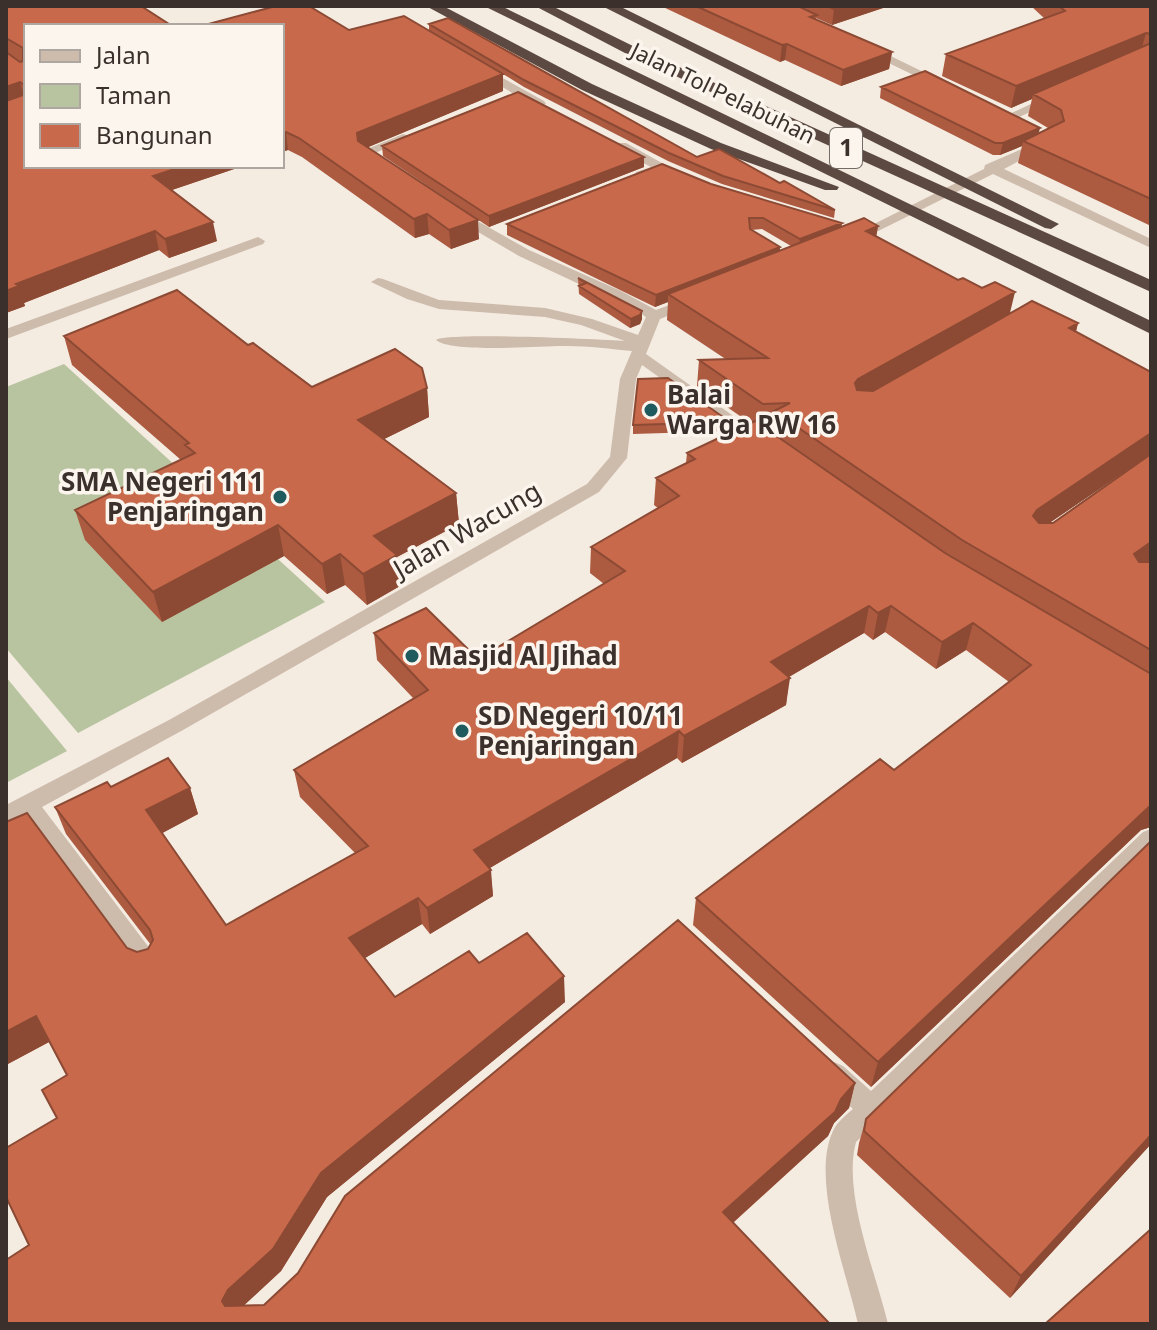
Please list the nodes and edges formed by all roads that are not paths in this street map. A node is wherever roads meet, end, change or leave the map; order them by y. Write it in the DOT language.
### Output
graph roads {
  1 [pos="433,6"];
  2 [pos="491,6"];
  3 [pos="542,6"];
  4 [pos="609,6"];
  5 [pos="859,45"];
  6 [pos="464,60"];
  7 [pos="956,90"];
  8 [pos="519,93"];
  9 [pos="1065,93"];
  10 [pos="505,98"];
  11 [pos="997,110"];
  12 [pos="558,113"];
  13 [pos="1011,116"];
  14 [pos="423,131"];
  15 [pos="610,140"];
  16 [pos="990,168"];
  17 [pos="396,174"];
  18 [pos="633,178"];
  19 [pos="449,209"];
  20 [pos="838,224"];
  21 [pos="948,229"];
  22 [pos="869,238"];
  23 [pos="258,241"];
  24 [pos="1151,244"];
  25 [pos="836,245"];
  26 [pos="1151,276"];
  27 [pos="378,282"];
  28 [pos="1151,287"];
  29 [pos="711,294"];
  30 [pos="654,316"];
  31 [pos="1151,328"];
  32 [pos="6,334"];
  33 [pos="444,340"];
  34 [pos="640,348"];
  35 [pos="782,455"];
  36 [pos="28,805"];
  37 [pos="6,814"];
  38 [pos="1151,838"];
  39 [pos="148,965"];
  40 [pos="814,1056"];
  41 [pos="871,1108"];
  42 [pos="873,1324"];
  1 -- 21 [label="highway"];
  2 -- 21 [label="highway, Jalan Tol Pelabuhan / 1"];
  3 -- 28 [label="highway, Jalan Tol Pelabuhan / 1"];
  4 -- 26 [label="highway"];
  5 -- 7 [label="street"];
  6 -- 8 [label="street"];
  8 -- 10 [label="street"];
  8 -- 12 [label="street"];
  9 -- 13 [label="street"];
  11 -- 13 [label="street"];
  13 -- 16 [label="street"];
  14 -- 17 [label="street"];
  15 -- 18 [label="street"];
  16 -- 22 [label="street"];
  16 -- 24 [label="street"];
  19 -- 30 [label="street"];
  20 -- 22 [label="street"];
  21 -- 31 [label="highway, Jalan Tol Pelabuhan / 1"];
  22 -- 25 [label="street"];
  23 -- 32 [label="street"];
  27 -- 34 [label="street"];
  29 -- 30 [label="street"];
  30 -- 34 [label="street, Jalan Wacung"];
  33 -- 34 [label="street"];
  34 -- 35 [label="street"];
  34 -- 36 [label="street, Jalan Wacung"];
  36 -- 37 [label="street, Jalan Wacung"];
  36 -- 39 [label="street"];
  38 -- 41 [label="street"];
  40 -- 41 [label="street"];
  41 -- 42 [label="street"];
}
